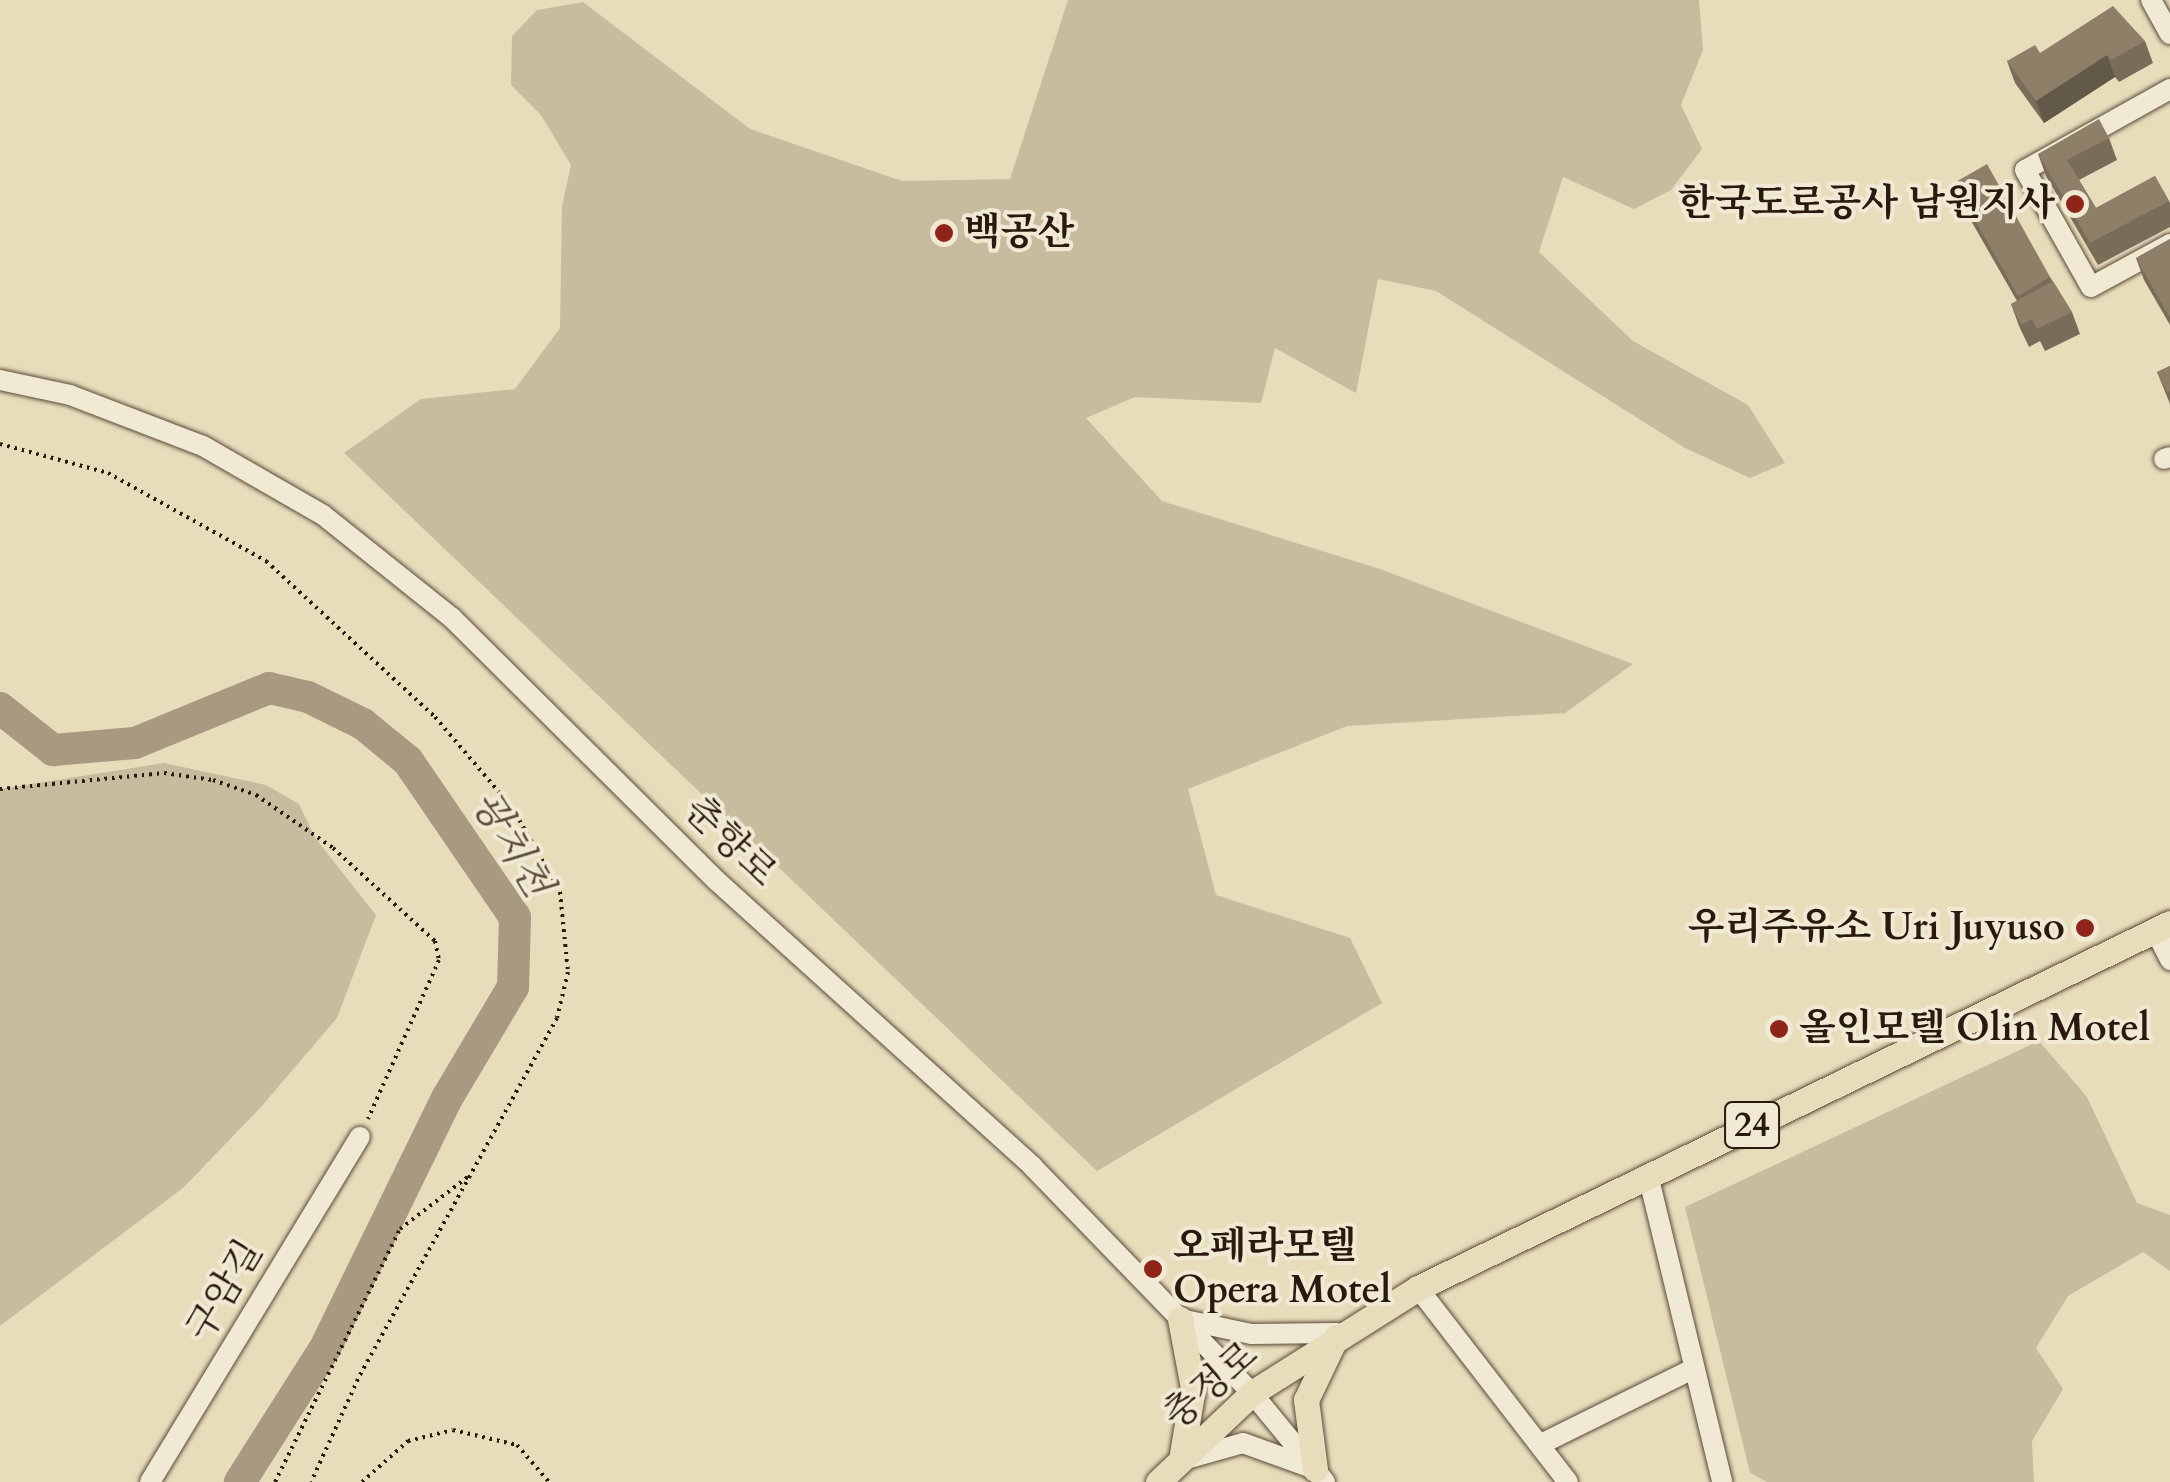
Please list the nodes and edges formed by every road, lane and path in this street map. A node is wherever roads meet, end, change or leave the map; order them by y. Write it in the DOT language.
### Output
graph roads {
  1 [pos="2150,0"];
  2 [pos="2170,34"];
  3 [pos="2170,90"];
  4 [pos="2170,244"];
  5 [pos="0,380"];
  6 [pos="0,444"];
  7 [pos="0,789"];
  8 [pos="2163,927"];
  9 [pos="2170,960"];
  10 [pos="360,1137"];
  11 [pos="470,1175"];
  12 [pos="1648,1175"];
  13 [pos="1418,1288"];
  14 [pos="1180,1320"];
  15 [pos="1338,1333"];
  16 [pos="1691,1370"];
  17 [pos="1252,1394"];
  18 [pos="1541,1444"];
  19 [pos="1181,1460"];
  20 [pos="1320,1476"];
  21 [pos="150,1482"];
  22 [pos="275,1482"];
  23 [pos="311,1482"];
  24 [pos="362,1482"];
  25 [pos="549,1482"];
  26 [pos="1158,1482"];
  27 [pos="1568,1482"];
  28 [pos="1722,1482"];
  1 -- 2 [label="street"];
  3 -- 4 [label="street"];
  5 -- 14 [label="street, 춘향로"];
  6 -- 11 [label="path"];
  7 -- 10 [label="path"];
  8 -- 9 [label="street"];
  8 -- 12 [label="main road, 충정로 / 24"];
  10 -- 21 [label="street, 구암길"];
  11 -- 22 [label="path"];
  11 -- 23 [label="path"];
  12 -- 13 [label="main road, 충정로 / 24"];
  12 -- 16 [label="street"];
  13 -- 15 [label="main road, 충정로 / 24"];
  13 -- 18 [label="street"];
  14 -- 15 [label="street"];
  14 -- 17 [label="street, 춘향로"];
  14 -- 19 [label="main road"];
  15 -- 17 [label="main road, 충정로 / 24"];
  15 -- 20 [label="main road"];
  16 -- 18 [label="street"];
  16 -- 28 [label="street"];
  17 -- 19 [label="main road, 충정로 / 24"];
  17 -- 20 [label="street, 춘향로"];
  18 -- 27 [label="street"];
  19 -- 20 [label="street"];
  19 -- 26 [label="main road, 충정로 / 24"];
  24 -- 25 [label="path"];
}
